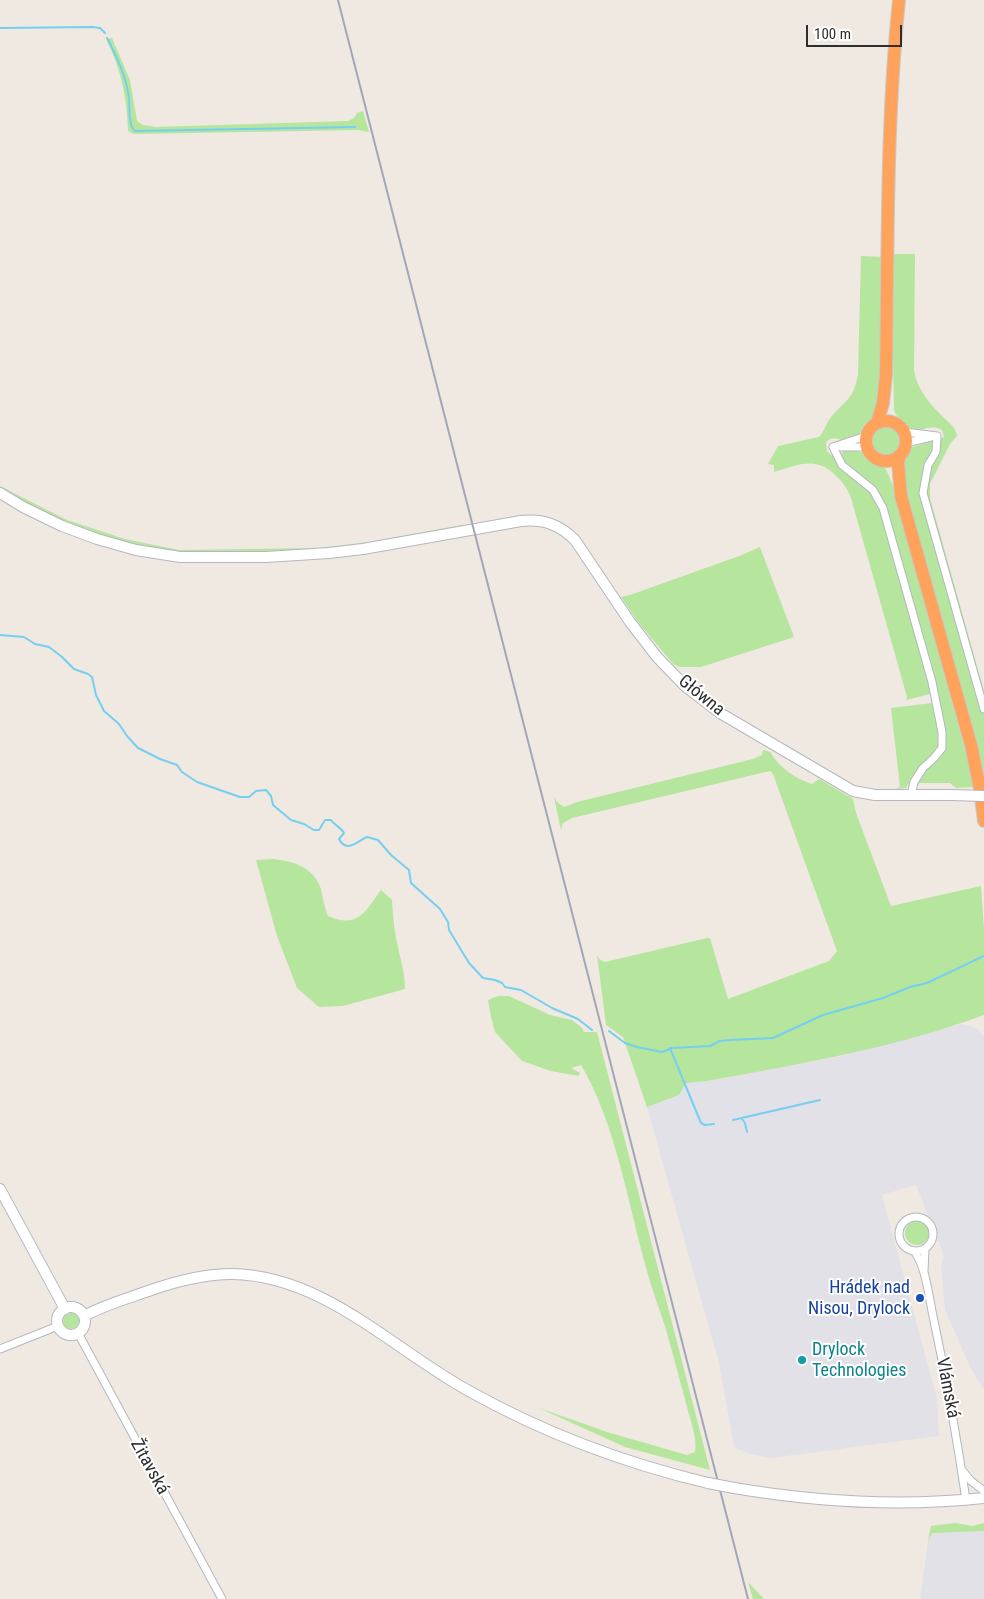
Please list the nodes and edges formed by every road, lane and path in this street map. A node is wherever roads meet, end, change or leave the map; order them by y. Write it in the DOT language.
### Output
graph roads {
  1 [pos="899,0"];
  2 [pos="886,375"];
  3 [pos="877,423"];
  4 [pos="895,423"];
  5 [pos="936,436"];
  6 [pos="905,438"];
  7 [pos="866,442"];
  8 [pos="833,447"];
  9 [pos="900,455"];
  10 [pos="879,460"];
  11 [pos="0,493"];
  12 [pos="901,496"];
  13 [pos="984,709"];
  14 [pos="911,795"];
  15 [pos="984,796"];
  16 [pos="984,821"];
  17 [pos="0,1189"];
  18 [pos="925,1249"];
  19 [pos="914,1251"];
  20 [pos="924,1276"];
  21 [pos="65,1309"];
  22 [pos="84,1316"];
  23 [pos="58,1326"];
  24 [pos="78,1333"];
  25 [pos="0,1349"];
  26 [pos="962,1470"];
  27 [pos="984,1491"];
  28 [pos="984,1498"];
  29 [pos="966,1500"];
  30 [pos="222,1599"];
  1 -- 2 [label="highway"];
  2 -- 3 [label="highway"];
  2 -- 4 [label="highway"];
  3 -- 4 [label="highway"];
  3 -- 7 [label="highway"];
  4 -- 6 [label="highway"];
  5 -- 6 [label="street"];
  5 -- 6 [label="street"];
  5 -- 13 [label="street"];
  6 -- 9 [label="highway"];
  7 -- 8 [label="street"];
  7 -- 8 [label="street"];
  7 -- 10 [label="highway"];
  8 -- 14 [label="street"];
  9 -- 10 [label="highway"];
  9 -- 12 [label="highway"];
  10 -- 12 [label="highway"];
  11 -- 14 [label="main road, Główna"];
  12 -- 16 [label="highway"];
  14 -- 15 [label="main road, Główna, bridge"];
  17 -- 21 [label="main road"];
  18 -- 19 [label="street"];
  18 -- 19 [label="street"];
  18 -- 20 [label="street"];
  19 -- 20 [label="street"];
  20 -- 26 [label="street, Vlámská"];
  21 -- 22 [label="main road"];
  21 -- 23 [label="main road"];
  22 -- 24 [label="main road"];
  22 -- 29 [label="main road, bridge"];
  23 -- 24 [label="main road"];
  23 -- 25 [label="street"];
  24 -- 30 [label="street, Žitavská"];
  26 -- 27 [label="street"];
  26 -- 29 [label="street, Vlámská"];
  28 -- 29 [label="main road"];
}
